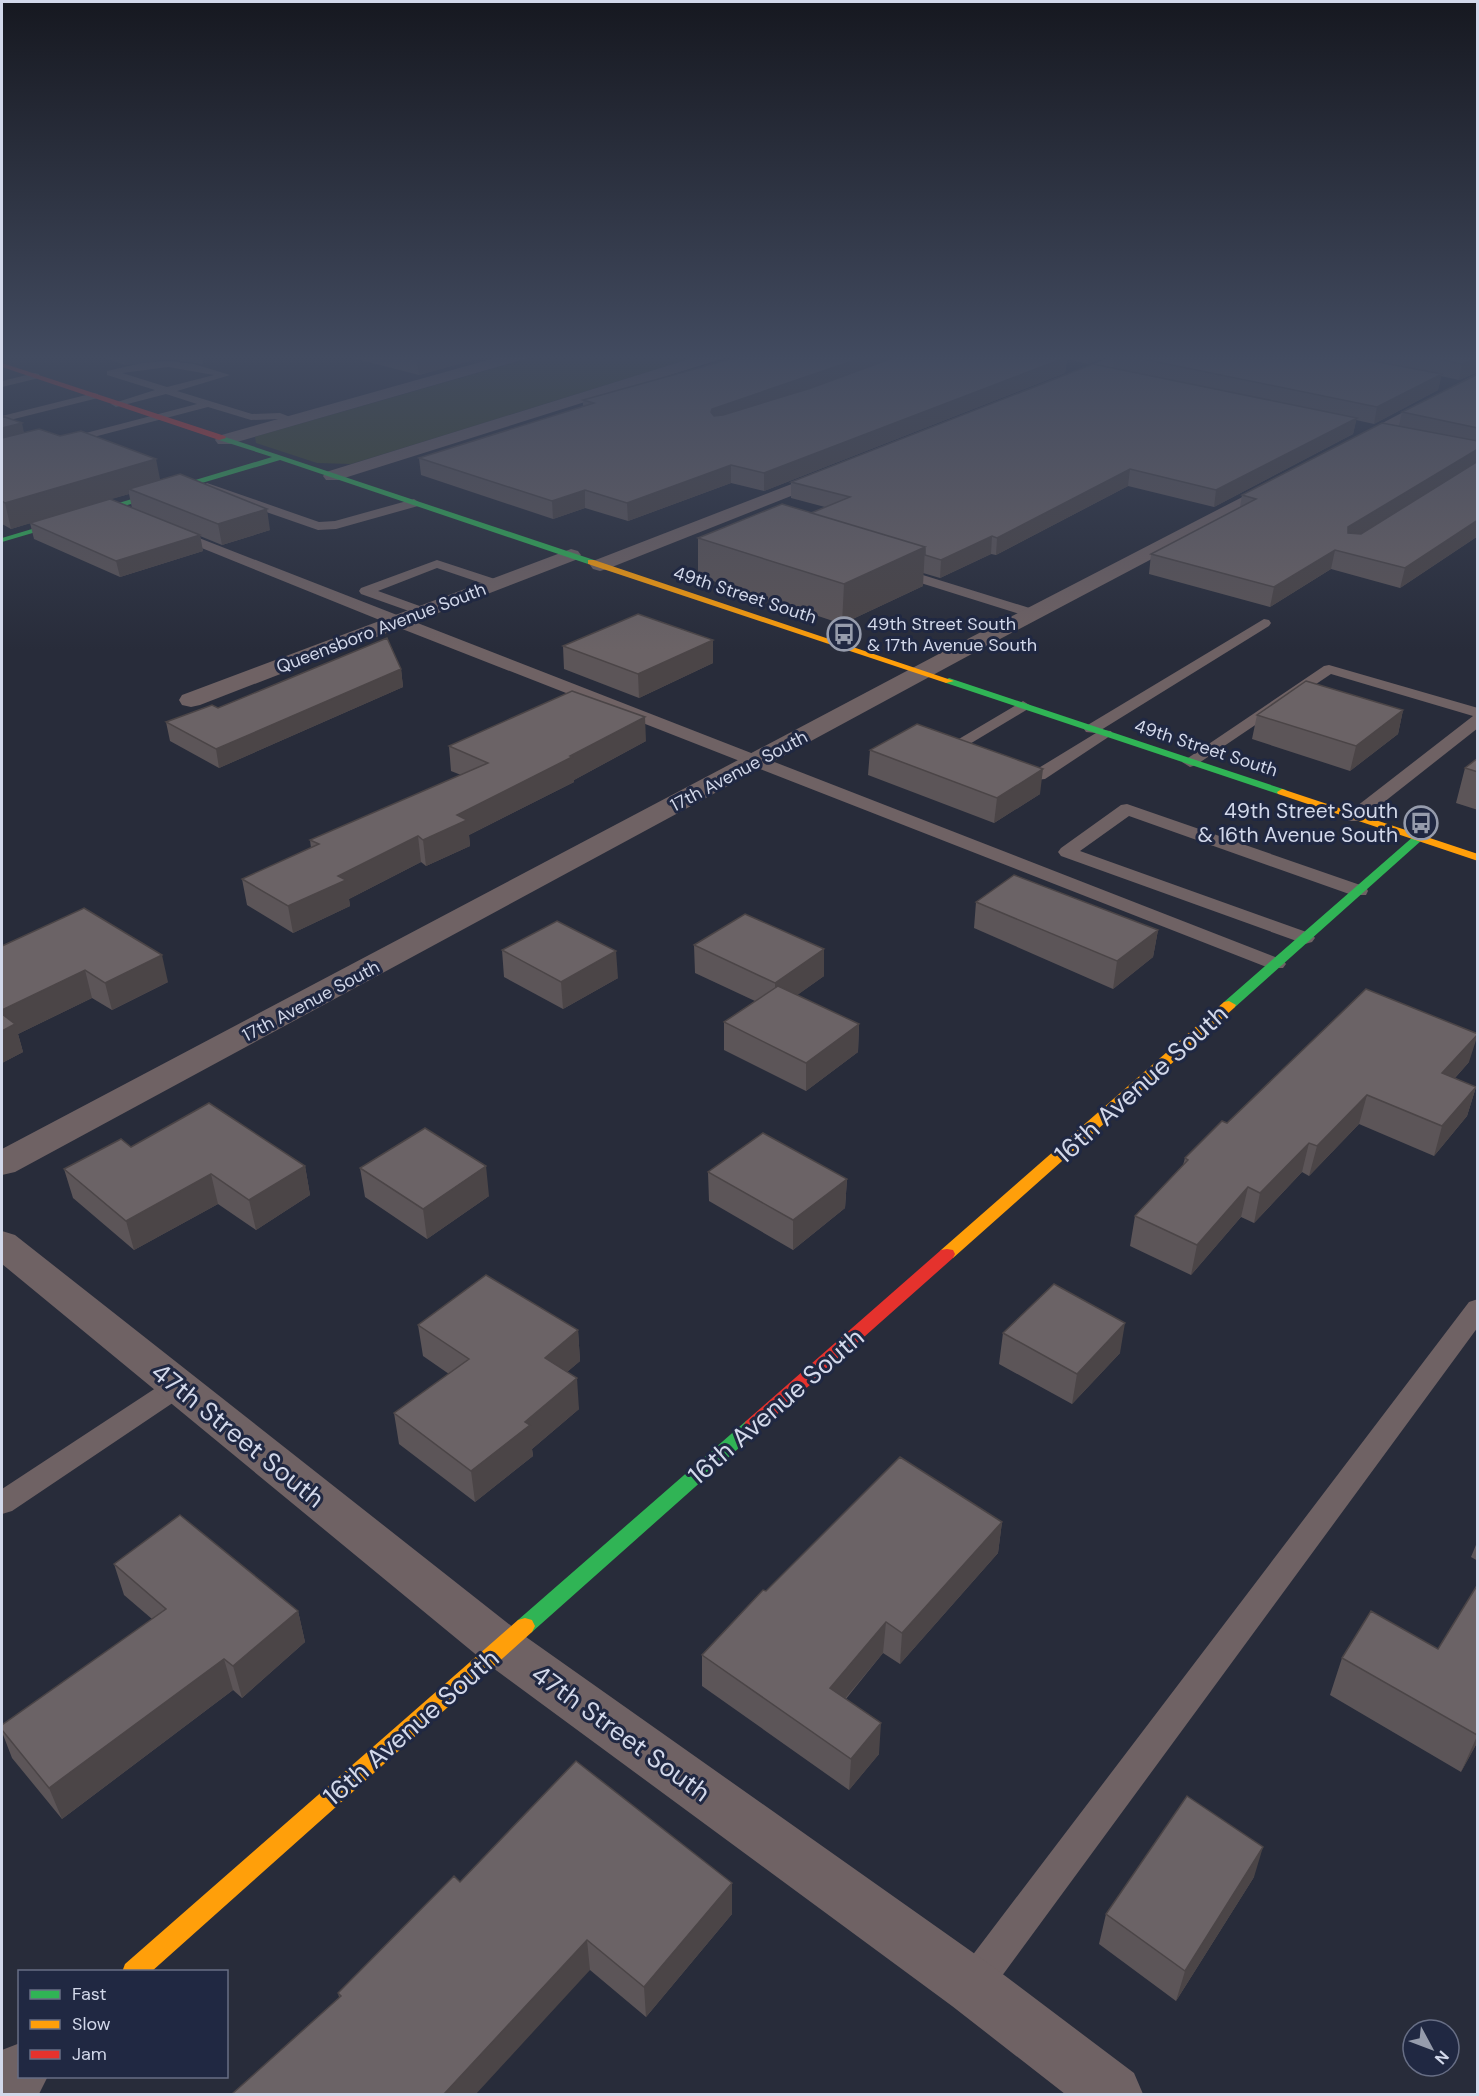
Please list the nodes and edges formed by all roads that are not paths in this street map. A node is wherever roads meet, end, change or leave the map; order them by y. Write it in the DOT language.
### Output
graph roads {
  1 [pos="265,454"];
  2 [pos="403,454"];
  3 [pos="278,458"];
  4 [pos="844,468"];
  5 [pos="1305,470"];
  6 [pos="332,476"];
  7 [pos="195,482"];
  8 [pos="414,503"];
  9 [pos="111,507"];
  10 [pos="133,516"];
  11 [pos="722,517"];
  12 [pos="745,524"];
  13 [pos="166,529"];
  14 [pos="2,540"];
  15 [pos="571,555"];
  16 [pos="600,565"];
  17 [pos="882,566"];
  18 [pos="496,584"];
  19 [pos="423,612"];
  20 [pos="1031,612"];
  21 [pos="397,622"];
  22 [pos="1264,623"];
  23 [pos="922,672"];
  24 [pos="191,700"];
  25 [pos="1023,706"];
  26 [pos="1478,713"];
  27 [pos="1478,720"];
  28 [pos="1099,731"];
  29 [pos="757,761"];
  30 [pos="1190,762"];
  31 [pos="1354,817"];
  32 [pos="1418,838"];
  33 [pos="1478,858"];
  34 [pos="1359,891"];
  35 [pos="1305,938"];
  36 [pos="1276,964"];
  37 [pos="2,1164"];
  38 [pos="2,1244"];
  39 [pos="1478,1308"];
  40 [pos="177,1387"];
  41 [pos="2,1503"];
  42 [pos="502,1647"];
  43 [pos="135,1970"];
  44 [pos="972,1986"];
  45 [pos="18,2074"];
  46 [pos="2,2088"];
  47 [pos="1113,2094"];
  1 -- 3 [label="main road, 49th Street South"];
  2 -- 6 [label="street"];
  3 -- 6 [label="main road, 49th Street South"];
  3 -- 7 [label="main road"];
  4 -- 11 [label="street"];
  5 -- 20 [label="street, 17th Avenue South"];
  6 -- 8 [label="main road, 49th Street South"];
  7 -- 8 [label="lane"];
  7 -- 9 [label="main road"];
  8 -- 15 [label="main road, 49th Street South"];
  9 -- 10 [label="lane"];
  9 -- 14 [label="main road"];
  11 -- 12 [label="lane"];
  11 -- 16 [label="street"];
  13 -- 21 [label="lane"];
  15 -- 16 [label="main road, 49th Street South"];
  15 -- 18 [label="street, Queensboro Avenue South"];
  16 -- 23 [label="main road, 49th Street South"];
  17 -- 20 [label="lane"];
  18 -- 19 [label="street, Queensboro Avenue South"];
  18 -- 19 [label="lane"];
  19 -- 21 [label="street, Queensboro Avenue South"];
  20 -- 23 [label="street, 17th Avenue South"];
  21 -- 24 [label="street, Queensboro Avenue South"];
  21 -- 29 [label="lane"];
  22 -- 28 [label="lane"];
  23 -- 25 [label="main road, 49th Street South"];
  23 -- 29 [label="street, 17th Avenue South"];
  25 -- 28 [label="main road, 49th Street South"];
  25 -- 28 [label="lane"];
  26 -- 30 [label="lane"];
  27 -- 31 [label="lane"];
  28 -- 30 [label="main road, 49th Street South"];
  29 -- 36 [label="lane"];
  29 -- 37 [label="street, 17th Avenue South"];
  30 -- 31 [label="main road, 49th Street South"];
  31 -- 32 [label="main road, 49th Street South"];
  32 -- 33 [label="main road, 49th Street South"];
  32 -- 34 [label="main road, 16th Avenue South"];
  34 -- 35 [label="main road, 16th Avenue South"];
  34 -- 35 [label="lane"];
  35 -- 36 [label="main road, 16th Avenue South"];
  36 -- 42 [label="main road, 16th Avenue South"];
  38 -- 40 [label="street, 47th Street South"];
  39 -- 44 [label="lane"];
  40 -- 41 [label="lane"];
  40 -- 42 [label="street, 47th Street South"];
  42 -- 43 [label="main road, 16th Avenue South"];
  42 -- 44 [label="street, 47th Street South"];
  44 -- 47 [label="street, 47th Street South"];
  45 -- 46 [label="street"];
}
